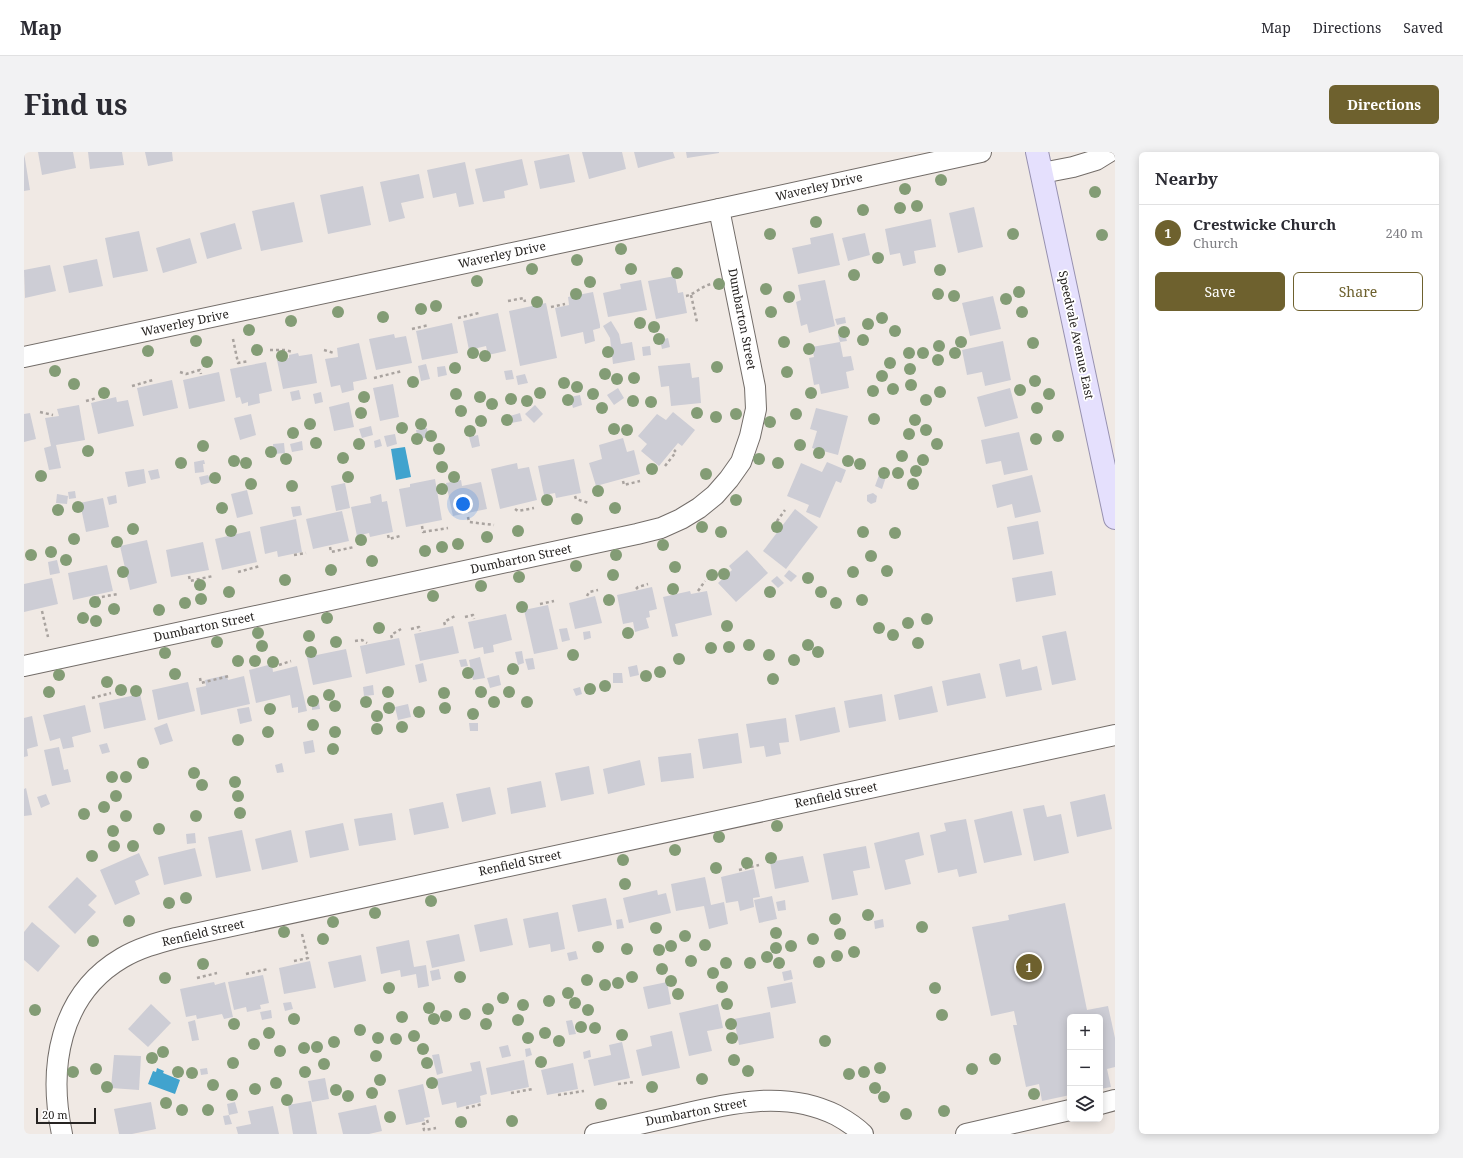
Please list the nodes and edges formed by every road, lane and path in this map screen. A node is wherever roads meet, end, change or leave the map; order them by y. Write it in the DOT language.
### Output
graph roads {
  1 [pos="980,152"];
  2 [pos="1109,152"];
  3 [pos="1039,162"];
  4 [pos="720,209"];
  5 [pos="711,284"];
  6 [pos="691,295"];
  7 [pos="686,296"];
  8 [pos="508,301"];
  9 [pos="525,302"];
  10 [pos="566,304"];
  11 [pos="551,307"];
  12 [pos="479,313"];
  13 [pos="458,318"];
  14 [pos="697,322"];
  15 [pos="429,325"];
  16 [pos="412,329"];
  17 [pos="233,339"];
  18 [pos="270,350"];
  19 [pos="324,350"];
  20 [pos="293,352"];
  21 [pos="334,353"];
  22 [pos="24,357"];
  23 [pos="249,361"];
  24 [pos="402,371"];
  25 [pos="180,372"];
  26 [pos="201,374"];
  27 [pos="374,378"];
  28 [pos="153,380"];
  29 [pos="132,386"];
  30 [pos="97,398"];
  31 [pos="86,401"];
  32 [pos="40,412"];
  33 [pos="53,415"];
  34 [pos="674,450"];
  35 [pos="1108,452"];
  36 [pos="665,466"];
  37 [pos="623,481"];
  38 [pos="640,481"];
  39 [pos="575,496"];
  40 [pos="589,503"];
  41 [pos="534,508"];
  42 [pos="514,509"];
  43 [pos="785,510"];
  44 [pos="468,517"];
  45 [pos="1115,518"];
  46 [pos="494,525"];
  47 [pos="422,526"];
  48 [pos="448,528"];
  49 [pos="775,530"];
  50 [pos="388,535"];
  51 [pos="400,536"];
  52 [pos="330,547"];
  53 [pos="354,547"];
  54 [pos="306,553"];
  55 [pos="294,555"];
  56 [pos="260,566"];
  57 [pos="238,572"];
  58 [pos="189,576"];
  59 [pos="213,576"];
  60 [pos="705,581"];
  61 [pos="648,584"];
  62 [pos="636,589"];
  63 [pos="598,590"];
  64 [pos="698,591"];
  65 [pos="118,594"];
  66 [pos="587,596"];
  67 [pos="96,598"];
  68 [pos="554,601"];
  69 [pos="540,604"];
  70 [pos="42,611"];
  71 [pos="454,616"];
  72 [pos="465,617"];
  73 [pos="474,619"];
  74 [pos="445,625"];
  75 [pos="401,629"];
  76 [pos="411,629"];
  77 [pos="420,630"];
  78 [pos="48,637"];
  79 [pos="392,638"];
  80 [pos="355,641"];
  81 [pos="367,642"];
  82 [pos="291,662"];
  83 [pos="279,665"];
  84 [pos="24,666"];
  85 [pos="229,676"];
  86 [pos="200,678"];
  87 [pos="111,694"];
  88 [pos="92,698"];
  89 [pos="1115,735"];
  90 [pos="759,865"];
  91 [pos="739,870"];
  92 [pos="302,934"];
  93 [pos="294,961"];
  94 [pos="268,969"];
  95 [pos="217,973"];
  96 [pos="246,974"];
  97 [pos="197,978"];
  98 [pos="634,1082"];
  99 [pos="618,1084"];
  100 [pos="533,1089"];
  101 [pos="584,1090"];
  102 [pos="512,1093"];
  103 [pos="558,1095"];
  104 [pos="1115,1100"];
  105 [pos="1103,1103"];
  106 [pos="483,1104"];
  107 [pos="466,1108"];
  108 [pos="1067,1111"];
  109 [pos="427,1120"];
  110 [pos="436,1128"];
  111 [pos="62,1134"];
  112 [pos="594,1134"];
  113 [pos="863,1134"];
  114 [pos="966,1134"];
  1 -- 4 [label="street, Waverley Drive"];
  2 -- 3 [label="street"];
  3 -- 35 [label="main road, Speedvale Avenue East"];
  4 -- 22 [label="street, Waverley Drive"];
  4 -- 84 [label="street, Dumbarton Street"];
  5 -- 6 [label="path"];
  6 -- 7 [label="path"];
  6 -- 14 [label="path"];
  8 -- 9 [label="path"];
  10 -- 11 [label="path"];
  12 -- 13 [label="path"];
  15 -- 16 [label="path"];
  17 -- 23 [label="path"];
  18 -- 20 [label="path"];
  19 -- 21 [label="path"];
  24 -- 27 [label="path"];
  25 -- 26 [label="path"];
  28 -- 29 [label="path"];
  30 -- 31 [label="path"];
  32 -- 33 [label="path"];
  34 -- 36 [label="path"];
  35 -- 45 [label="main road, Speedvale Avenue East"];
  37 -- 38 [label="path"];
  39 -- 40 [label="path"];
  41 -- 42 [label="path"];
  43 -- 49 [label="path"];
  44 -- 46 [label="path"];
  47 -- 48 [label="path"];
  50 -- 51 [label="path"];
  52 -- 53 [label="path"];
  54 -- 55 [label="path"];
  56 -- 57 [label="path"];
  58 -- 59 [label="path"];
  60 -- 64 [label="path"];
  61 -- 62 [label="path"];
  63 -- 66 [label="path"];
  65 -- 67 [label="path"];
  68 -- 69 [label="path"];
  70 -- 78 [label="path"];
  71 -- 74 [label="path"];
  72 -- 73 [label="path"];
  75 -- 79 [label="path"];
  76 -- 77 [label="path"];
  80 -- 81 [label="path"];
  82 -- 83 [label="path"];
  85 -- 86 [label="path"];
  87 -- 88 [label="path"];
  89 -- 111 [label="street, Renfield Street"];
  90 -- 91 [label="path"];
  92 -- 93 [label="path"];
  94 -- 96 [label="path"];
  95 -- 97 [label="path"];
  98 -- 99 [label="path"];
  100 -- 102 [label="path"];
  101 -- 103 [label="path"];
  104 -- 105 [label="street"];
  106 -- 107 [label="path"];
  108 -- 114 [label="street"];
  109 -- 110 [label="path"];
  112 -- 113 [label="street, Dumbarton Street"];
}
